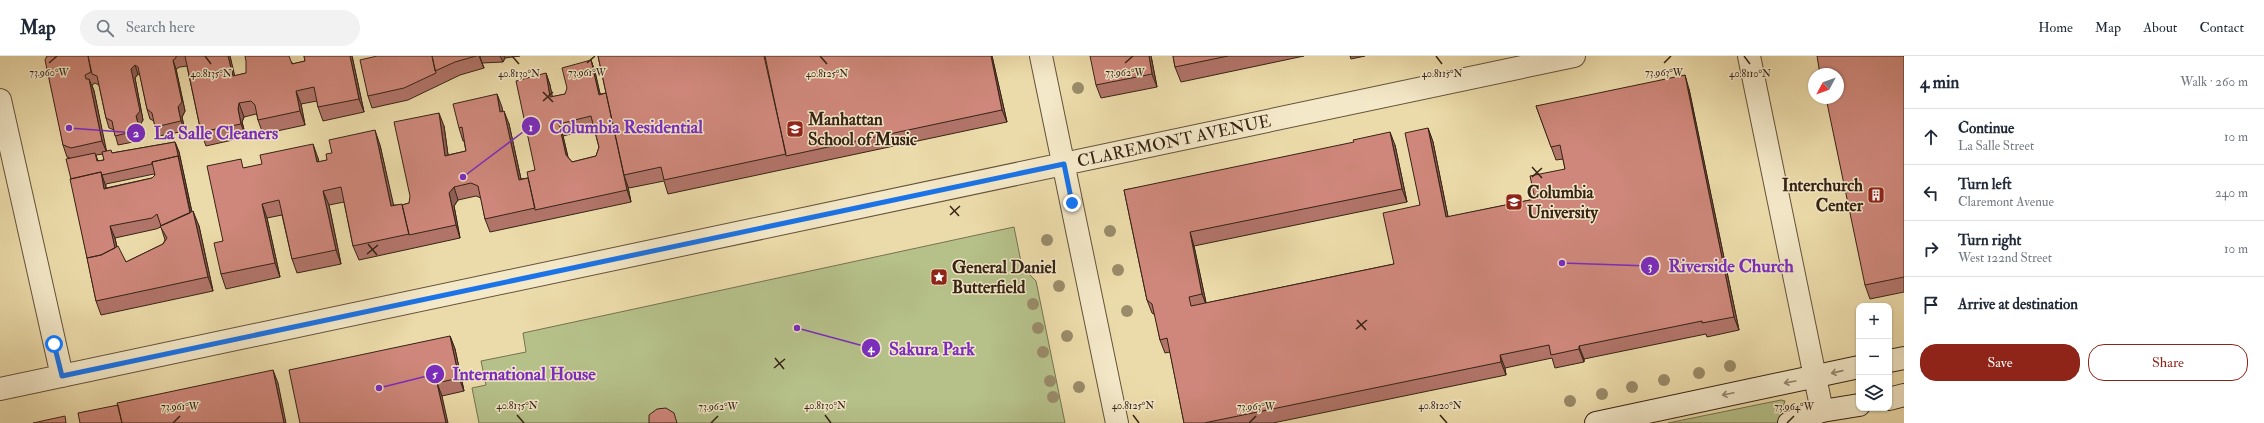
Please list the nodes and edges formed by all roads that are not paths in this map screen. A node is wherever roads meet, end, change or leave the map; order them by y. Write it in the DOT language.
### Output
graph roads {
  1 [pos="1041,56"];
  2 [pos="1574,56"];
  3 [pos="1749,56"];
  4 [pos="0,100"];
  5 [pos="1064,164"];
  6 [pos="1904,358"];
  7 [pos="1892,360"];
  8 [pos="1856,368"];
  9 [pos="62,376"];
  10 [pos="1815,377"];
  11 [pos="0,389"];
  12 [pos="1904,396"];
  13 [pos="1892,398"];
  14 [pos="1856,405"];
  15 [pos="1822,411"];
  16 [pos="1117,423"];
  17 [pos="1596,423"];
  18 [pos="1789,423"];
  1 -- 5 [label="street"];
  2 -- 5 [label="street, CLAREMONT AVENUE"];
  3 -- 10 [label="street"];
  4 -- 9 [label="street"];
  5 -- 9 [label="street, CLAREMONT AVENUE"];
  5 -- 16 [label="street"];
  6 -- 7 [label="street"];
  8 -- 10 [label="street, one-way"];
  9 -- 11 [label="street, CLAREMONT AVENUE"];
  10 -- 15 [label="street"];
  10 -- 17 [label="street, one-way"];
  12 -- 13 [label="street"];
  14 -- 15 [label="street"];
  15 -- 18 [label="street"];
}
